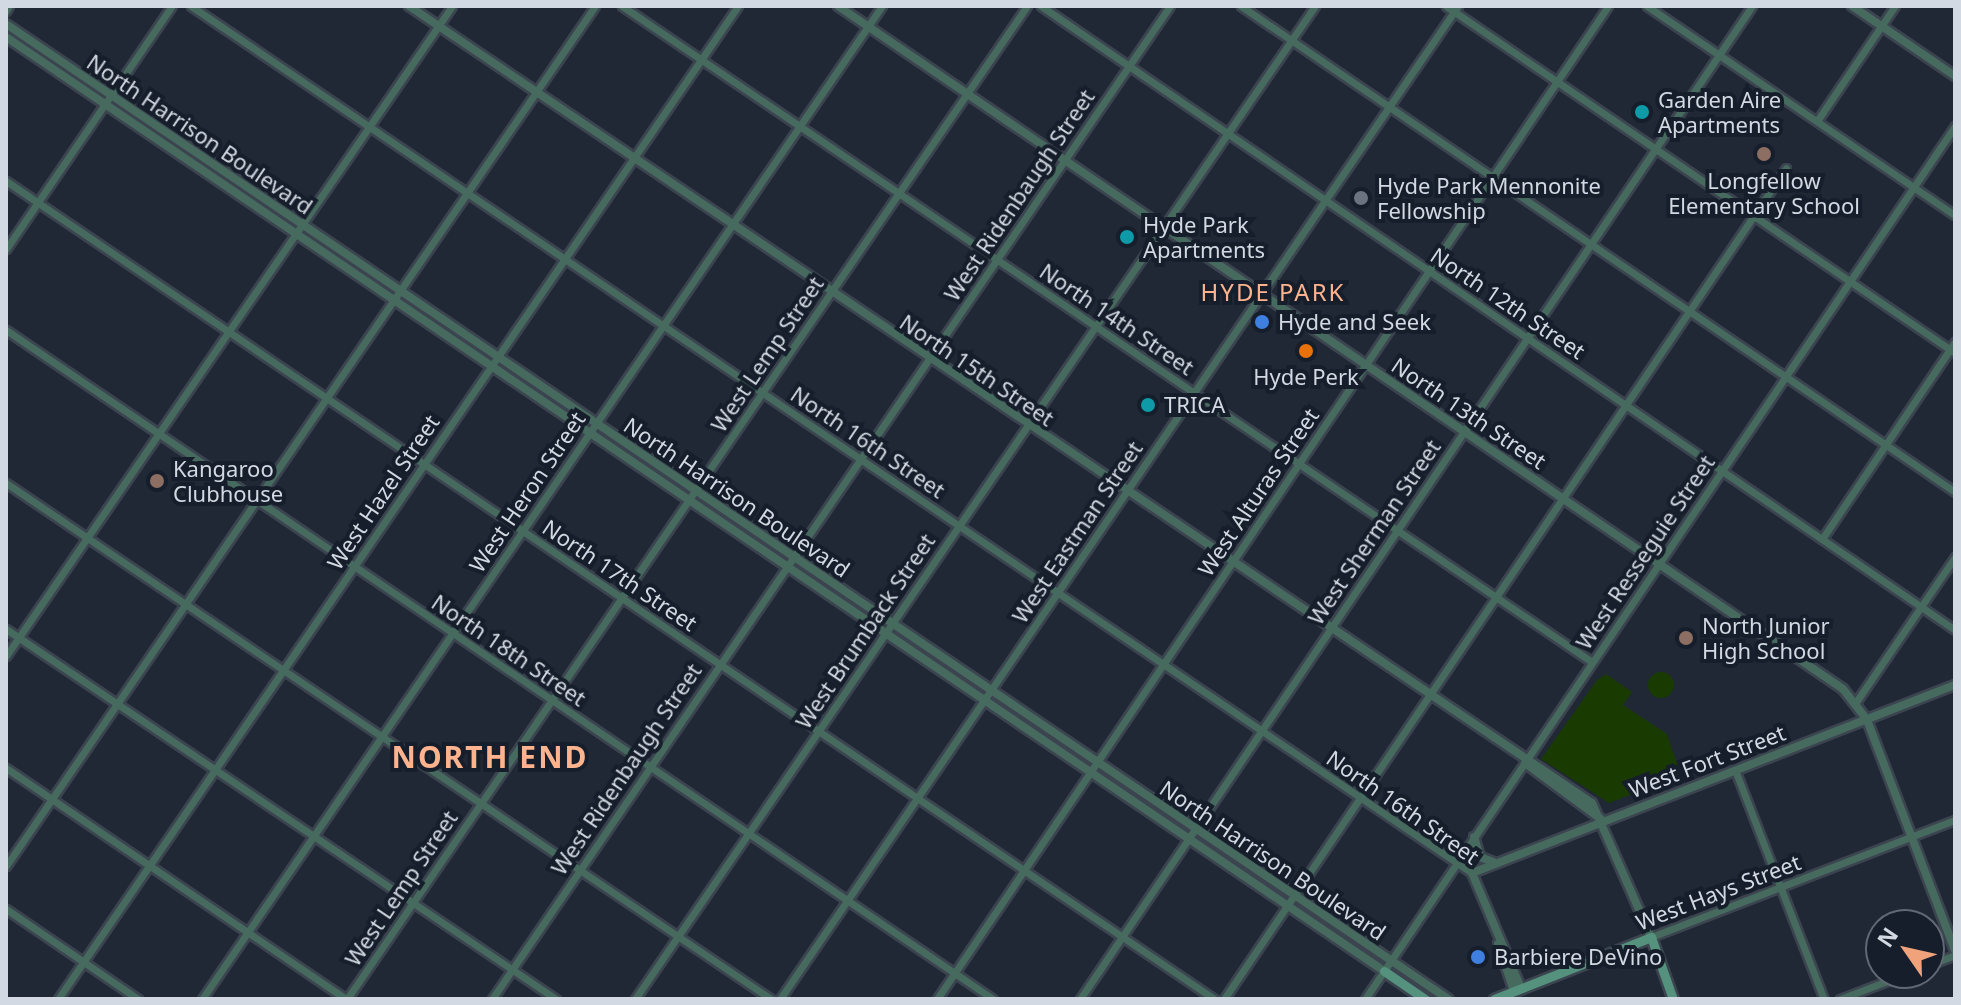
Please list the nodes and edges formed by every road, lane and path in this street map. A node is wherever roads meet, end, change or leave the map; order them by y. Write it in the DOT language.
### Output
graph roads {
  1 [pos="9,6"];
  2 [pos="172,6"];
  3 [pos="191,6"];
  4 [pos="409,6"];
  5 [pos="452,6"];
  6 [pos="595,6"];
  7 [pos="622,6"];
  8 [pos="738,6"];
  9 [pos="838,6"];
  10 [pos="882,6"];
  11 [pos="1027,6"];
  12 [pos="1041,6"];
  13 [pos="1170,6"];
  14 [pos="1241,6"];
  15 [pos="1315,6"];
  16 [pos="1446,6"];
  17 [pos="1608,6"];
  18 [pos="1647,6"];
  19 [pos="1752,6"];
  20 [pos="1852,6"];
  21 [pos="1895,6"];
  22 [pos="1456,9"];
  23 [pos="6,11"];
  24 [pos="6,24"];
  25 [pos="438,26"];
  26 [pos="868,26"];
  27 [pos="1881,26"];
  28 [pos="6,37"];
  29 [pos="1291,40"];
  30 [pos="1719,55"];
  31 [pos="701,59"];
  32 [pos="1129,66"];
  33 [pos="1955,76"];
  34 [pos="1557,82"];
  35 [pos="535,92"];
  36 [pos="967,94"];
  37 [pos="111,95"];
  38 [pos="105,104"];
  39 [pos="1389,107"];
  40 [pos="1817,121"];
  41 [pos="800,126"];
  42 [pos="1955,126"];
  43 [pos="369,127"];
  44 [pos="1228,134"];
  45 [pos="1655,149"];
  46 [pos="633,158"];
  47 [pos="1064,160"];
  48 [pos="1786,168"];
  49 [pos="1492,177"];
  50 [pos="6,181"];
  51 [pos="1914,187"];
  52 [pos="467,193"];
  53 [pos="899,193"];
  54 [pos="1325,200"];
  55 [pos="37,203"];
  56 [pos="1955,215"];
  57 [pos="1753,216"];
  58 [pos="302,224"];
  59 [pos="732,225"];
  60 [pos="1163,228"];
  61 [pos="296,234"];
  62 [pos="1590,245"];
  63 [pos="6,249"];
  64 [pos="565,259"];
  65 [pos="996,259"];
  66 [pos="1429,271"];
  67 [pos="1850,281"];
  68 [pos="400,290"];
  69 [pos="830,293"];
  70 [pos="1260,295"];
  71 [pos="394,299"];
  72 [pos="1689,311"];
  73 [pos="663,326"];
  74 [pos="1096,326"];
  75 [pos="6,330"];
  76 [pos="229,331"];
  77 [pos="1527,338"];
  78 [pos="1953,348"];
  79 [pos="498,356"];
  80 [pos="928,359"];
  81 [pos="1366,365"];
  82 [pos="491,366"];
  83 [pos="1785,377"];
  84 [pos="762,393"];
  85 [pos="1194,393"];
  86 [pos="326,398"];
  87 [pos="1625,405"];
  88 [pos="596,424"];
  89 [pos="1028,426"];
  90 [pos="1464,432"];
  91 [pos="590,433"];
  92 [pos="159,434"];
  93 [pos="1886,445"];
  94 [pos="860,459"];
  95 [pos="1299,464"];
  96 [pos="424,465"];
  97 [pos="1722,471"];
  98 [pos="6,483"];
  99 [pos="695,490"];
  100 [pos="1955,492"];
  101 [pos="1126,493"];
  102 [pos="1562,498"];
  103 [pos="688,500"];
  104 [pos="256,501"];
  105 [pos="959,526"];
  106 [pos="523,530"];
  107 [pos="1397,530"];
  108 [pos="87,538"];
  109 [pos="1822,539"];
  110 [pos="793,557"];
  111 [pos="1955,557"];
  112 [pos="1231,564"];
  113 [pos="1659,564"];
  114 [pos="786,566"];
  115 [pos="353,568"];
  116 [pos="1058,593"];
  117 [pos="1495,597"];
  118 [pos="622,598"];
  119 [pos="186,603"];
  120 [pos="1921,607"];
  121 [pos="892,624"];
  122 [pos="6,629"];
  123 [pos="1329,630"];
  124 [pos="1955,630"];
  125 [pos="885,634"];
  126 [pos="452,635"];
  127 [pos="19,637"];
  128 [pos="6,656"];
  129 [pos="1592,662"];
  130 [pos="719,664"];
  131 [pos="1163,664"];
  132 [pos="284,670"];
  133 [pos="1955,685"];
  134 [pos="991,691"];
  135 [pos="1428,697"];
  136 [pos="552,700"];
  137 [pos="984,701"];
  138 [pos="1856,702"];
  139 [pos="117,703"];
  140 [pos="1867,720"];
  141 [pos="819,731"];
  142 [pos="1261,731"];
  143 [pos="382,737"];
  144 [pos="1097,762"];
  145 [pos="1525,763"];
  146 [pos="649,766"];
  147 [pos="6,768"];
  148 [pos="215,770"];
  149 [pos="1735,770"];
  150 [pos="1090,772"];
  151 [pos="1360,797"];
  152 [pos="917,798"];
  153 [pos="51,799"];
  154 [pos="482,803"];
  155 [pos="1603,820"];
  156 [pos="1955,820"];
  157 [pos="1195,829"];
  158 [pos="748,834"];
  159 [pos="314,836"];
  160 [pos="1474,837"];
  161 [pos="1911,837"];
  162 [pos="1189,838"];
  163 [pos="1498,862"];
  164 [pos="1457,863"];
  165 [pos="6,866"];
  166 [pos="149,866"];
  167 [pos="579,869"];
  168 [pos="1024,870"];
  169 [pos="1472,873"];
  170 [pos="1781,887"];
  171 [pos="1293,895"];
  172 [pos="847,901"];
  173 [pos="413,903"];
  174 [pos="1287,905"];
  175 [pos="6,909"];
  176 [pos="248,932"];
  177 [pos="678,936"];
  178 [pos="1122,937"];
  179 [pos="1651,937"];
  180 [pos="1955,952"];
  181 [pos="1390,961"];
  182 [pos="84,962"];
  183 [pos="512,969"];
  184 [pos="1384,971"];
  185 [pos="954,973"];
  186 [pos="1866,989"];
  187 [pos="1517,993"];
  188 [pos="58,999"];
  189 [pos="138,999"];
  190 [pos="202,999"];
  191 [pos="347,999"];
  192 [pos="492,999"];
  193 [pos="556,999"];
  194 [pos="635,999"];
  195 [pos="771,999"];
  196 [pos="780,999"];
  197 [pos="937,999"];
  198 [pos="993,999"];
  199 [pos="1080,999"];
  200 [pos="1214,999"];
  201 [pos="1224,999"];
  202 [pos="1365,999"];
  203 [pos="1425,999"];
  204 [pos="1448,999"];
  205 [pos="1494,999"];
  206 [pos="1525,999"];
  207 [pos="1673,999"];
  208 [pos="1824,999"];
  209 [pos="1840,999"];
  1 -- 23 [label="street"];
  2 -- 37 [label="street"];
  3 -- 43 [label="street, North 16th Street"];
  4 -- 25 [label="street, North 15th Street"];
  5 -- 25 [label="street"];
  6 -- 35 [label="street"];
  7 -- 31 [label="street, North 14th Street"];
  8 -- 31 [label="street, West Hazel Street"];
  9 -- 26 [label="street, North 13th Street"];
  10 -- 26 [label="street, West Heron Street"];
  11 -- 36 [label="street, West Lemp Street"];
  12 -- 32 [label="street, North 12th Street"];
  13 -- 32 [label="street, West Ridenbaugh Street"];
  14 -- 29 [label="street"];
  15 -- 29 [label="street, West Brumback Street"];
  16 -- 22 [label="street"];
  17 -- 34 [label="street, West Alturas Street"];
  18 -- 30 [label="street"];
  19 -- 30 [label="street, West Sherman Street"];
  20 -- 27 [label="street"];
  21 -- 27 [label="street"];
  22 -- 34 [label="street"];
  22 -- 39 [label="street, West Eastman Street"];
  24 -- 37 [label="street, North Harrison Boulevard"];
  25 -- 35 [label="street, North 15th Street"];
  25 -- 43 [label="street"];
  26 -- 36 [label="street, North 13th Street"];
  26 -- 41 [label="street, West Heron Street"];
  27 -- 33 [label="street"];
  27 -- 40 [label="street"];
  28 -- 38 [label="street, North Harrison Boulevard"];
  29 -- 39 [label="street"];
  29 -- 44 [label="street, West Brumback Street"];
  30 -- 40 [label="street"];
  30 -- 45 [label="street, West Sherman Street"];
  31 -- 41 [label="street, North 14th Street"];
  31 -- 46 [label="street, West Hazel Street"];
  32 -- 44 [label="street, North 12th Street"];
  32 -- 47 [label="street, West Ridenbaugh Street"];
  34 -- 45 [label="street"];
  34 -- 49 [label="street, West Alturas Street"];
  35 -- 46 [label="street, North 15th Street"];
  35 -- 52 [label="street"];
  36 -- 47 [label="street, North 13th Street"];
  36 -- 53 [label="street, West Lemp Street"];
  37 -- 38 [label="street"];
  37 -- 58 [label="street, North Harrison Boulevard"];
  38 -- 55 [label="street"];
  38 -- 61 [label="street, North Harrison Boulevard"];
  39 -- 49 [label="street"];
  39 -- 54 [label="street, West Eastman Street"];
  40 -- 51 [label="street"];
  41 -- 53 [label="street, North 14th Street"];
  41 -- 59 [label="street, West Heron Street"];
  42 -- 51 [label="street, West Resseguie Street"];
  43 -- 52 [label="street, North 16th Street"];
  43 -- 58 [label="street"];
  44 -- 54 [label="street, North 12th Street"];
  44 -- 60 [label="street, West Brumback Street"];
  45 -- 57 [label="street"];
  45 -- 62 [label="street, West Sherman Street"];
  46 -- 59 [label="street, North 15th Street"];
  46 -- 64 [label="street, West Hazel Street"];
  47 -- 60 [label="street, North 13th Street"];
  47 -- 65 [label="street, West Ridenbaugh Street"];
  48 -- 57 [label="street"];
  49 -- 62 [label="street"];
  49 -- 66 [label="street, West Alturas Street"];
  50 -- 55 [label="street, North 17th Street"];
  51 -- 56 [label="street"];
  51 -- 67 [label="street, West Resseguie Street"];
  52 -- 64 [label="street, North 16th Street"];
  52 -- 68 [label="street"];
  53 -- 65 [label="street, North 14th Street"];
  53 -- 69 [label="street, West Lemp Street"];
  54 -- 66 [label="street, North 12th Street"];
  54 -- 70 [label="street, West Eastman Street"];
  55 -- 63 [label="street"];
  55 -- 76 [label="street, North 17th Street"];
  57 -- 67 [label="street"];
  57 -- 72 [label="street"];
  58 -- 61 [label="street"];
  58 -- 68 [label="street, North Harrison Boulevard"];
  59 -- 69 [label="street, North 15th Street"];
  59 -- 73 [label="street, West Heron Street"];
  60 -- 70 [label="street, North 13th Street"];
  60 -- 74 [label="street, West Brumback Street"];
  61 -- 71 [label="street, North Harrison Boulevard"];
  61 -- 76 [label="street"];
  62 -- 72 [label="street"];
  62 -- 77 [label="street, West Sherman Street"];
  64 -- 73 [label="street, North 16th Street"];
  64 -- 79 [label="street, West Hazel Street"];
  65 -- 74 [label="street, North 14th Street"];
  65 -- 80 [label="street, West Ridenbaugh Street"];
  66 -- 77 [label="street, North 12th Street"];
  66 -- 81 [label="street, West Alturas Street"];
  67 -- 78 [label="street"];
  67 -- 83 [label="street, West Resseguie Street"];
  68 -- 71 [label="street"];
  68 -- 79 [label="street, North Harrison Boulevard"];
  69 -- 80 [label="street, North 15th Street"];
  69 -- 84 [label="street, West Lemp Street"];
  70 -- 81 [label="street, North 13th Street"];
  70 -- 85 [label="street, West Eastman Street"];
  71 -- 82 [label="street, North Harrison Boulevard"];
  71 -- 86 [label="street"];
  72 -- 83 [label="street"];
  72 -- 87 [label="street"];
  73 -- 84 [label="street, North 16th Street"];
  73 -- 88 [label="street, West Heron Street"];
  74 -- 85 [label="street, North 14th Street"];
  74 -- 89 [label="street, West Brumback Street"];
  75 -- 92 [label="street, North 18th Street"];
  76 -- 86 [label="street, North 17th Street"];
  76 -- 92 [label="street"];
  77 -- 87 [label="street, North 12th Street"];
  77 -- 90 [label="street, West Sherman Street"];
  78 -- 93 [label="street"];
  79 -- 82 [label="street, West Hazel Street"];
  79 -- 88 [label="street, North Harrison Boulevard"];
  80 -- 89 [label="street, North 15th Street"];
  80 -- 94 [label="street, West Ridenbaugh Street"];
  81 -- 90 [label="street, North 13th Street"];
  81 -- 95 [label="street, West Alturas Street"];
  82 -- 91 [label="street, North Harrison Boulevard"];
  82 -- 96 [label="street, West Hazel Street"];
  83 -- 93 [label="street"];
  83 -- 97 [label="street, West Resseguie Street"];
  84 -- 94 [label="street, North 16th Street"];
  84 -- 99 [label="street, West Lemp Street"];
  85 -- 95 [label="street, North 14th Street"];
  85 -- 101 [label="street, West Eastman Street"];
  86 -- 96 [label="street, North 17th Street"];
  86 -- 104 [label="street"];
  87 -- 97 [label="street, North 12th Street"];
  87 -- 102 [label="street"];
  88 -- 91 [label="street, West Heron Street"];
  88 -- 99 [label="street, North Harrison Boulevard"];
  89 -- 101 [label="street, North 15th Street"];
  89 -- 105 [label="street, West Brumback Street"];
  90 -- 102 [label="street, North 13th Street"];
  90 -- 107 [label="street, West Sherman Street"];
  91 -- 103 [label="street, North Harrison Boulevard"];
  91 -- 106 [label="street, West Heron Street"];
  92 -- 104 [label="street, North 18th Street"];
  92 -- 108 [label="street"];
  93 -- 100 [label="street"];
  93 -- 109 [label="street"];
  94 -- 105 [label="street, North 16th Street"];
  94 -- 110 [label="street, West Ridenbaugh Street"];
  95 -- 107 [label="street, North 14th Street"];
  95 -- 112 [label="street, West Alturas Street"];
  96 -- 106 [label="street, North 17th Street"];
  96 -- 115 [label="street, West Hazel Street"];
  97 -- 109 [label="street, North 12th Street"];
  97 -- 113 [label="street, West Resseguie Street"];
  98 -- 108 [label="street"];
  99 -- 103 [label="street, West Lemp Street"];
  99 -- 110 [label="street, North Harrison Boulevard"];
  101 -- 112 [label="street, North 15th Street"];
  101 -- 116 [label="street, West Eastman Street"];
  102 -- 113 [label="street, North 13th Street"];
  102 -- 117 [label="street"];
  103 -- 114 [label="street, North Harrison Boulevard"];
  103 -- 118 [label="street, West Lemp Street"];
  104 -- 115 [label="street, North 18th Street"];
  104 -- 119 [label="street"];
  105 -- 116 [label="street, North 16th Street"];
  105 -- 121 [label="street, West Brumback Street"];
  106 -- 118 [label="street, North 17th Street"];
  106 -- 126 [label="street, West Heron Street"];
  107 -- 117 [label="street, North 14th Street"];
  107 -- 123 [label="street, West Sherman Street"];
  108 -- 119 [label="street"];
  108 -- 127 [label="street"];
  109 -- 120 [label="street, North 12th Street"];
  110 -- 114 [label="street, West Ridenbaugh Street"];
  110 -- 121 [label="street, North Harrison Boulevard"];
  111 -- 120 [label="street"];
  112 -- 123 [label="street, North 15th Street"];
  112 -- 131 [label="street, West Alturas Street"];
  113 -- 129 [label="street, West Resseguie Street"];
  113 -- 138 [label="street, North 13th Street"];
  114 -- 125 [label="street, North Harrison Boulevard"];
  114 -- 130 [label="street, West Ridenbaugh Street"];
  115 -- 126 [label="street, North 18th Street"];
  115 -- 132 [label="street, West Hazel Street"];
  116 -- 131 [label="street, North 16th Street"];
  116 -- 134 [label="street, West Eastman Street"];
  117 -- 129 [label="street, North 14th Street"];
  117 -- 135 [label="street"];
  118 -- 130 [label="street, North 17th Street"];
  118 -- 136 [label="street, West Lemp Street"];
  119 -- 132 [label="street"];
  119 -- 139 [label="street"];
  120 -- 124 [label="street, North 12th Street"];
  120 -- 138 [label="street"];
  121 -- 125 [label="street, West Brumback Street"];
  121 -- 134 [label="street, North Harrison Boulevard"];
  122 -- 127 [label="street"];
  123 -- 135 [label="street, North 15th Street"];
  123 -- 142 [label="street, West Sherman Street"];
  125 -- 137 [label="street, North Harrison Boulevard"];
  125 -- 141 [label="street, West Brumback Street"];
  126 -- 136 [label="street, North 18th Street"];
  126 -- 143 [label="street, West Heron Street"];
  127 -- 128 [label="street"];
  127 -- 139 [label="street"];
  129 -- 145 [label="street, West Resseguie Street"];
  130 -- 141 [label="street, North 17th Street"];
  130 -- 146 [label="street, West Ridenbaugh Street"];
  131 -- 142 [label="street, North 16th Street"];
  131 -- 144 [label="street, West Alturas Street"];
  132 -- 143 [label="street"];
  132 -- 148 [label="street, West Hazel Street"];
  133 -- 140 [label="street, West Fort Street"];
  134 -- 137 [label="street, West Eastman Street"];
  134 -- 144 [label="street, North Harrison Boulevard"];
  135 -- 145 [label="street, North 15th Street"];
  135 -- 151 [label="street"];
  136 -- 146 [label="street, North 18th Street"];
  136 -- 154 [label="street, West Lemp Street"];
  137 -- 150 [label="street, North Harrison Boulevard"];
  137 -- 152 [label="street, West Eastman Street"];
  138 -- 140 [label="street, North 13th Street"];
  139 -- 148 [label="street"];
  139 -- 153 [label="street"];
  140 -- 149 [label="street, West Fort Street"];
  140 -- 161 [label="street, North 13th Street"];
  141 -- 152 [label="street, North 17th Street"];
  141 -- 158 [label="street, West Brumback Street"];
  142 -- 151 [label="street, North 16th Street"];
  142 -- 157 [label="street, West Sherman Street"];
  143 -- 154 [label="street"];
  143 -- 159 [label="street, West Heron Street"];
  144 -- 150 [label="street, West Alturas Street"];
  144 -- 157 [label="street, North Harrison Boulevard"];
  145 -- 155 [label="street, North 15th Street"];
  145 -- 160 [label="street, West Resseguie Street"];
  146 -- 158 [label="street, North 18th Street"];
  146 -- 167 [label="street, West Ridenbaugh Street"];
  147 -- 153 [label="street"];
  148 -- 159 [label="street"];
  148 -- 166 [label="street, West Hazel Street"];
  149 -- 155 [label="street, West Fort Street"];
  149 -- 170 [label="street"];
  150 -- 162 [label="street, North Harrison Boulevard"];
  150 -- 168 [label="street, West Alturas Street"];
  151 -- 164 [label="street, North 16th Street"];
  151 -- 171 [label="street"];
  152 -- 168 [label="street, North 17th Street"];
  152 -- 172 [label="street, West Eastman Street"];
  153 -- 165 [label="street"];
  153 -- 166 [label="street"];
  154 -- 167 [label="street"];
  154 -- 173 [label="street, West Lemp Street"];
  155 -- 163 [label="street, West Fort Street"];
  155 -- 179 [label="street"];
  156 -- 161 [label="street, West Hays Street"];
  157 -- 162 [label="street, West Sherman Street"];
  157 -- 171 [label="street, North Harrison Boulevard"];
  158 -- 172 [label="street, North 18th Street"];
  158 -- 177 [label="street, West Brumback Street"];
  159 -- 173 [label="street"];
  159 -- 176 [label="street, West Heron Street"];
  160 -- 163 [label="street"];
  160 -- 164 [label="street, West Resseguie Street"];
  161 -- 170 [label="street, West Hays Street"];
  161 -- 180 [label="street, North 13th Street"];
  162 -- 174 [label="street, North Harrison Boulevard"];
  162 -- 178 [label="street, West Sherman Street"];
  163 -- 169 [label="street, West Fort Street"];
  164 -- 169 [label="street, North 16th Street"];
  164 -- 181 [label="street, West Resseguie Street"];
  166 -- 176 [label="street"];
  166 -- 182 [label="street, West Hazel Street"];
  167 -- 177 [label="street"];
  167 -- 183 [label="street, West Ridenbaugh Street"];
  168 -- 178 [label="street, North 17th Street"];
  168 -- 185 [label="street, West Alturas Street"];
  169 -- 187 [label="street, North 16th Street"];
  170 -- 179 [label="street, West Hays Street"];
  170 -- 208 [label="street"];
  171 -- 174 [label="street"];
  171 -- 181 [label="street, North Harrison Boulevard"];
  172 -- 185 [label="street, North 18th Street"];
  172 -- 196 [label="street, West Eastman Street"];
  173 -- 183 [label="street"];
  173 -- 191 [label="street, West Lemp Street"];
  174 -- 184 [label="street, North Harrison Boulevard"];
  174 -- 201 [label="street"];
  175 -- 182 [label="street"];
  176 -- 190 [label="street, West Heron Street"];
  176 -- 191 [label="street"];
  177 -- 194 [label="street, West Brumback Street"];
  177 -- 195 [label="street"];
  178 -- 199 [label="street, West Sherman Street"];
  178 -- 200 [label="street, North 17th Street"];
  179 -- 187 [label="main road, West Hays Street"];
  179 -- 207 [label="main road"];
  181 -- 184 [label="street, West Resseguie Street"];
  181 -- 204 [label="street, North Harrison Boulevard"];
  182 -- 188 [label="street, West Hazel Street"];
  182 -- 189 [label="street"];
  183 -- 192 [label="street, West Ridenbaugh Street"];
  183 -- 193 [label="street"];
  184 -- 202 [label="street, West Resseguie Street"];
  184 -- 203 [label="main road, North Harrison Boulevard"];
  185 -- 197 [label="street, West Alturas Street"];
  185 -- 198 [label="street, North 18th Street"];
  186 -- 209 [label="street"];
  187 -- 205 [label="main road, West Hays Street"];
  187 -- 206 [label="main road, North 16th Street"];
}
